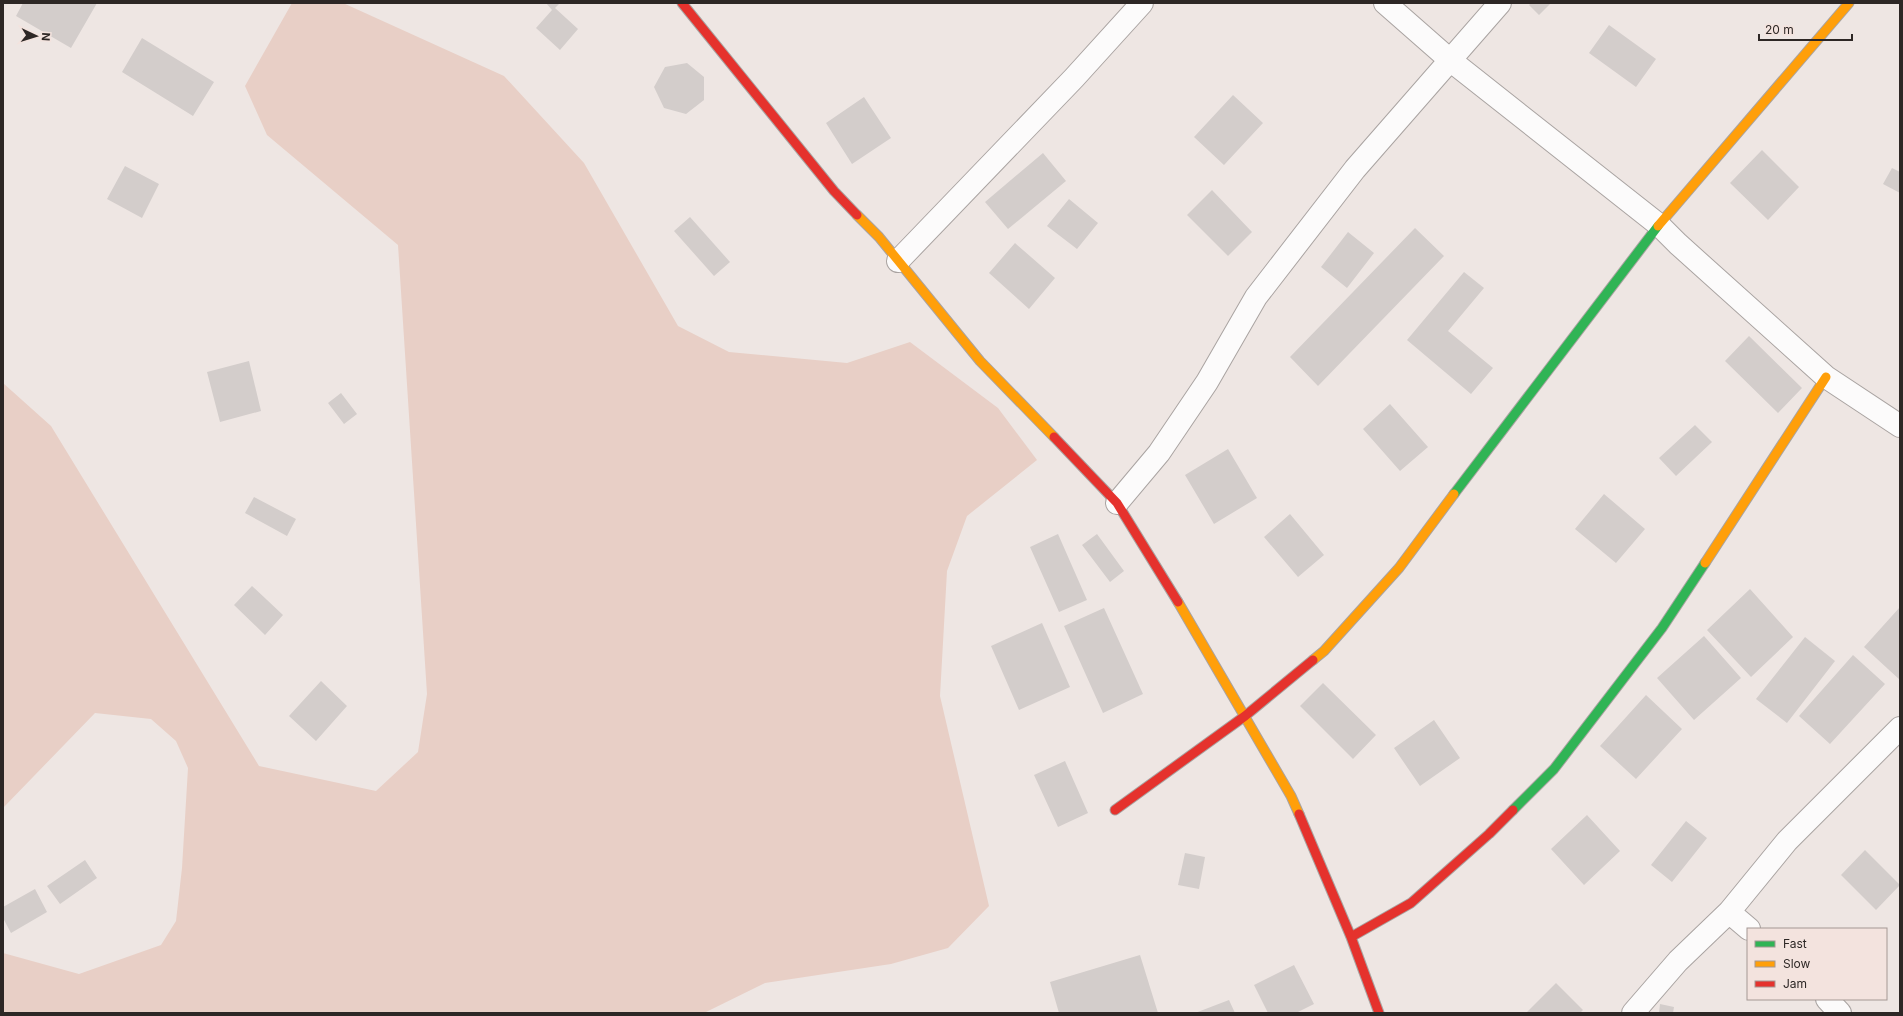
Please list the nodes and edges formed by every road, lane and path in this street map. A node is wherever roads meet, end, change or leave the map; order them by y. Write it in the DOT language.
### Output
graph roads {
  1 [pos="682,3"];
  2 [pos="1142,3"];
  3 [pos="1385,3"];
  4 [pos="1500,3"];
  5 [pos="1849,3"];
  6 [pos="1450,60"];
  7 [pos="1658,225"];
  8 [pos="898,261"];
  9 [pos="1826,376"];
  10 [pos="1900,426"];
  11 [pos="1117,503"];
  12 [pos="1245,716"];
  13 [pos="1900,728"];
  14 [pos="1115,810"];
  15 [pos="1729,912"];
  16 [pos="1748,928"];
  17 [pos="1351,937"];
  18 [pos="1828,1000"];
  19 [pos="1379,1013"];
  20 [pos="1633,1013"];
  21 [pos="1840,1013"];
  1 -- 8 [label="street"];
  2 -- 8 [label="street"];
  3 -- 6 [label="street"];
  4 -- 6 [label="street"];
  5 -- 7 [label="street"];
  6 -- 7 [label="street"];
  6 -- 11 [label="street"];
  7 -- 9 [label="street"];
  7 -- 12 [label="street"];
  8 -- 11 [label="street"];
  9 -- 10 [label="street"];
  9 -- 17 [label="street"];
  11 -- 12 [label="street"];
  12 -- 14 [label="street"];
  12 -- 17 [label="street"];
  13 -- 15 [label="street"];
  15 -- 16 [label="street"];
  15 -- 20 [label="street"];
  17 -- 19 [label="street"];
  18 -- 21 [label="street"];
}
